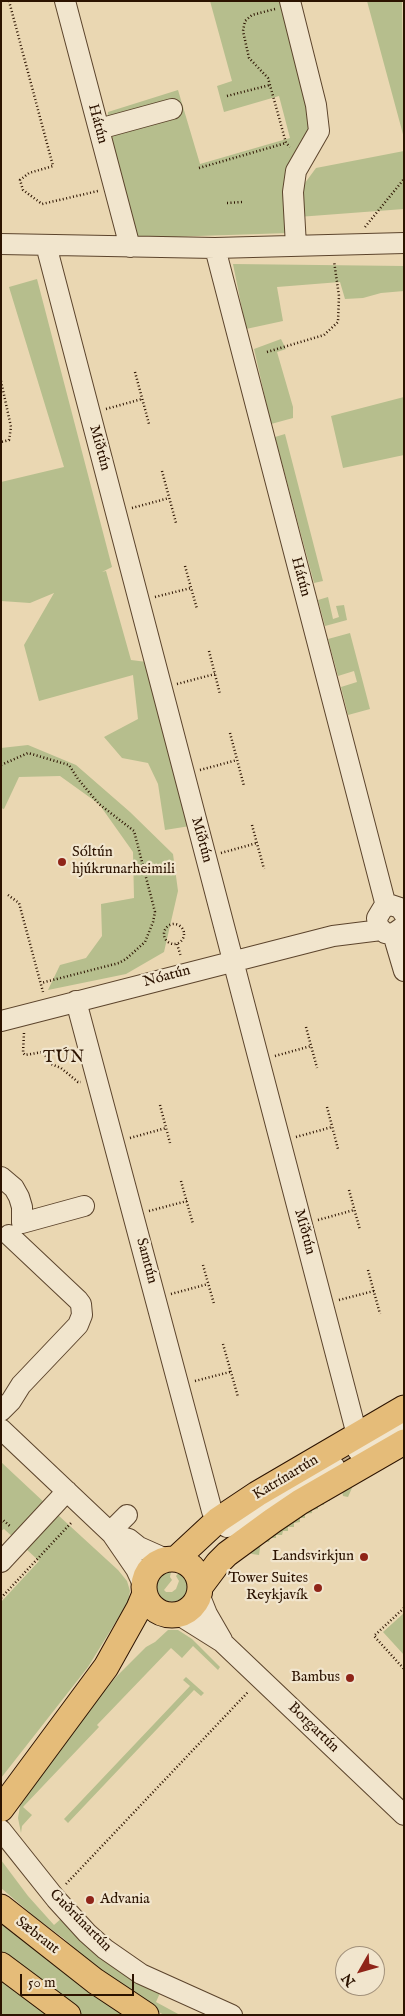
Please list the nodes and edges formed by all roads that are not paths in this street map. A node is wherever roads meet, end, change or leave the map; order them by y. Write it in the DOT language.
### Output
graph roads {
  1 [pos="66,1"];
  2 [pos="290,3"];
  3 [pos="172,109"];
  4 [pos="99,129"];
  5 [pos="404,243"];
  6 [pos="1,244"];
  7 [pos="46,245"];
  8 [pos="130,246"];
  9 [pos="296,246"];
  10 [pos="215,248"];
  11 [pos="394,917"];
  12 [pos="232,960"];
  13 [pos="404,971"];
  14 [pos="76,1001"];
  15 [pos="1,1021"];
  16 [pos="1,1177"];
  17 [pos="84,1206"];
  18 [pos="11,1233"];
  19 [pos="404,1408"];
  20 [pos="1,1411"];
  21 [pos="404,1426"];
  22 [pos="1,1429"];
  23 [pos="404,1442"];
  24 [pos="358,1443"];
  25 [pos="334,1466"];
  26 [pos="67,1491"];
  27 [pos="264,1507"];
  28 [pos="127,1515"];
  29 [pos="211,1527"];
  30 [pos="111,1533"];
  31 [pos="227,1554"];
  32 [pos="171,1559"];
  33 [pos="1,1562"];
  34 [pos="144,1590"];
  35 [pos="200,1590"];
  36 [pos="174,1615"];
  37 [pos="222,1642"];
  38 [pos="106,1667"];
  39 [pos="1,1808"];
  40 [pos="404,1815"];
  41 [pos="1,1830"];
  42 [pos="1,1907"];
  43 [pos="1,1965"];
  44 [pos="68,2015"];
  45 [pos="146,2015"];
  46 [pos="232,2015"];
  1 -- 4 [label="street, Hátún"];
  2 -- 9 [label="street"];
  3 -- 4 [label="street"];
  4 -- 8 [label="street, Hátún"];
  5 -- 9 [label="street"];
  6 -- 7 [label="street"];
  7 -- 8 [label="street"];
  7 -- 12 [label="street, Miðtún"];
  8 -- 10 [label="street"];
  9 -- 10 [label="street"];
  10 -- 11 [label="street, Hátún"];
  11 -- 12 [label="street, Nóatún"];
  11 -- 13 [label="street, Hátún"];
  12 -- 14 [label="street, Nóatún"];
  12 -- 24 [label="street, Miðtún"];
  14 -- 15 [label="street, Nóatún"];
  14 -- 29 [label="street, Samtún"];
  16 -- 18 [label="street"];
  17 -- 18 [label="street"];
  18 -- 20 [label="street"];
  19 -- 24 [label="main road, Katrínartún"];
  21 -- 24 [label="street"];
  22 -- 26 [label="street, Borgartún"];
  23 -- 31 [label="main road, Katrínartún"];
  24 -- 29 [label="main road, Katrínartún"];
  25 -- 27 [label="street"];
  26 -- 30 [label="street, Borgartún"];
  26 -- 33 [label="street"];
  27 -- 29 [label="street"];
  27 -- 31 [label="street"];
  28 -- 30 [label="street"];
  29 -- 32 [label="main road, Katrínartún"];
  30 -- 32 [label="street, Borgartún"];
  30 -- 34 [label="street, Borgartún"];
  31 -- 35 [label="main road, Katrínartún"];
  32 -- 34 [label="main road"];
  32 -- 35 [label="main road, Borgartún"];
  34 -- 36 [label="main road, Borgartún"];
  34 -- 38 [label="main road"];
  35 -- 36 [label="main road"];
  35 -- 37 [label="street, Borgartún"];
  36 -- 37 [label="street, Borgartún"];
  36 -- 38 [label="main road"];
  37 -- 40 [label="street, Borgartún"];
  38 -- 39 [label="main road"];
  41 -- 46 [label="street, Guðrúnartún"];
  42 -- 45 [label="main road, Sæbraut"];
  43 -- 44 [label="main road"];
}
